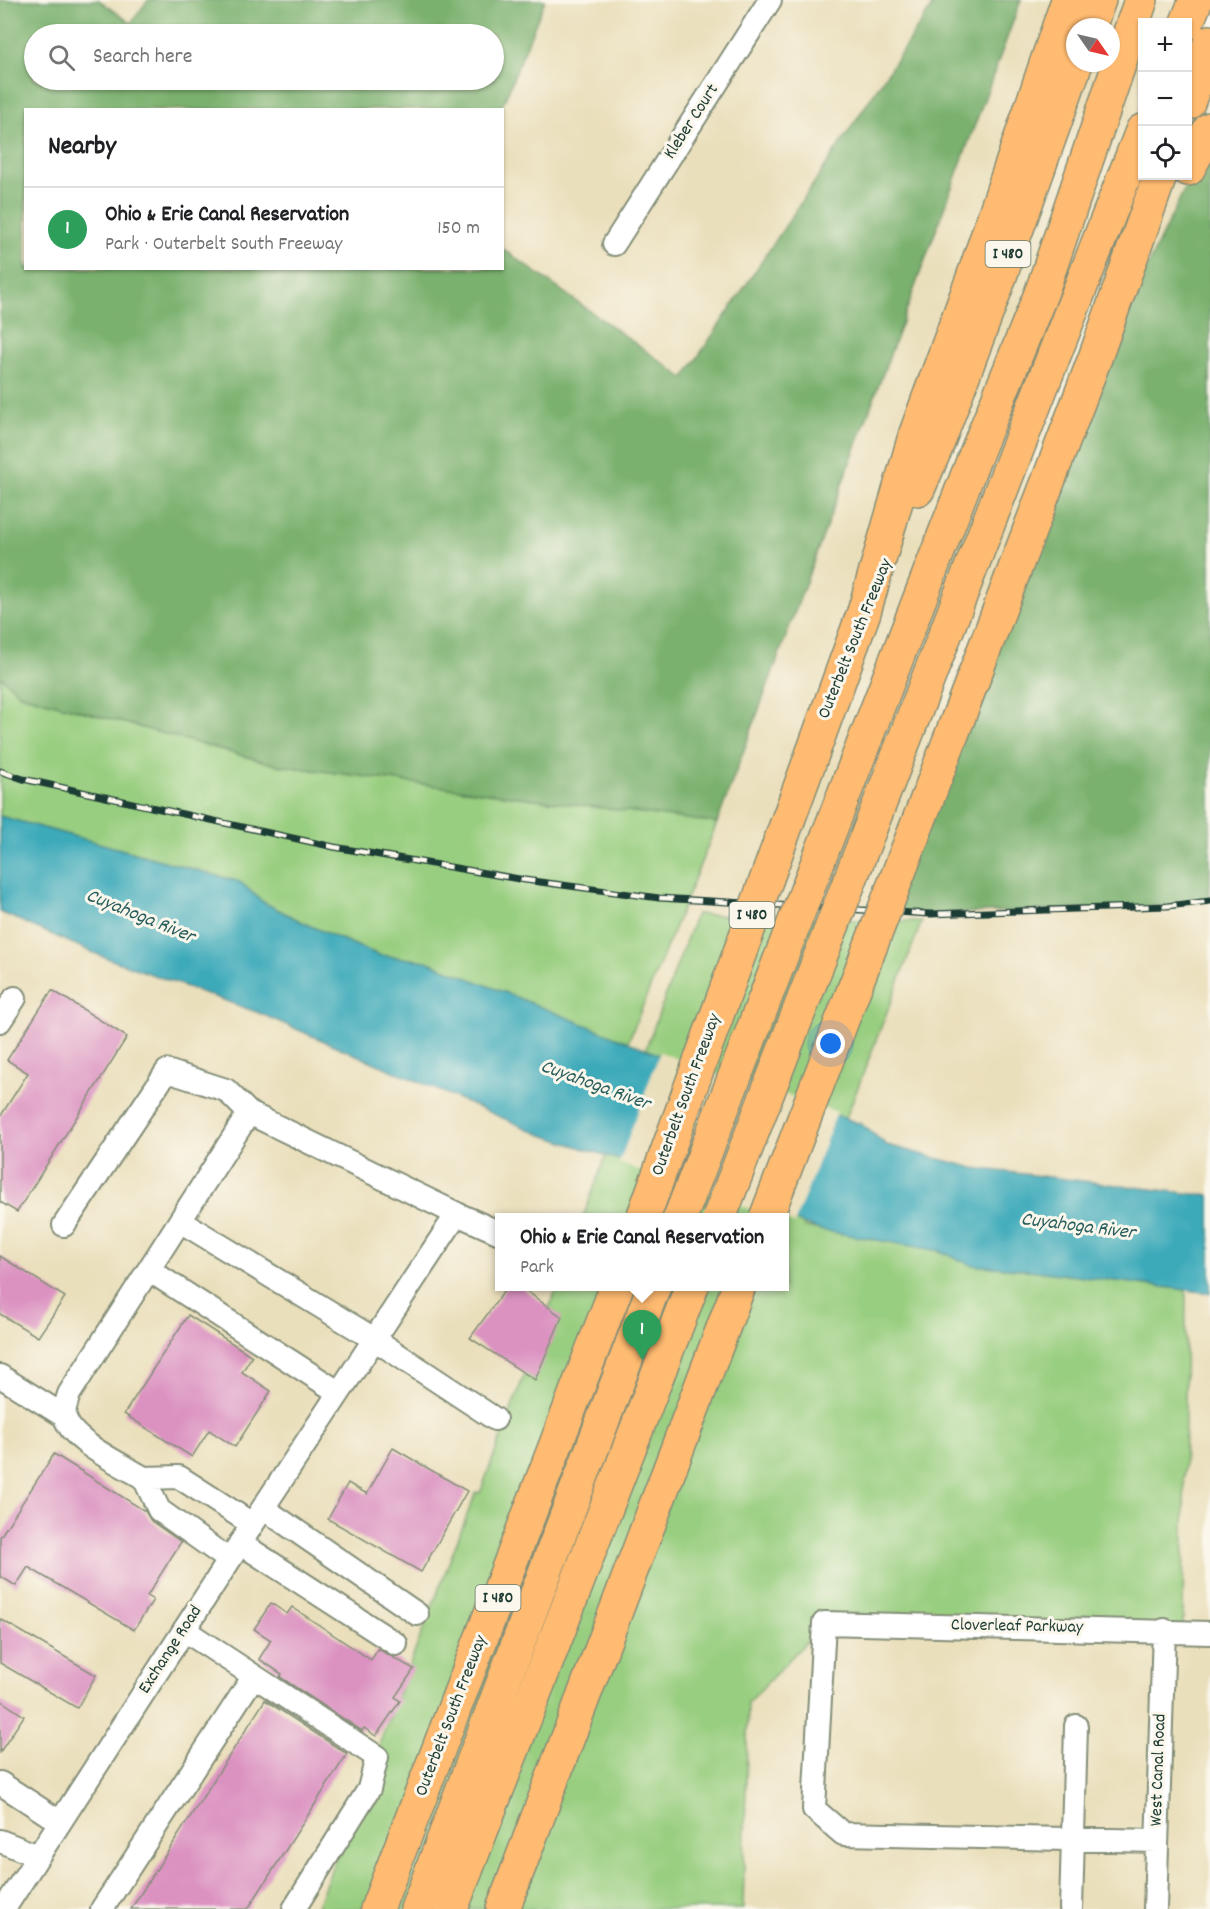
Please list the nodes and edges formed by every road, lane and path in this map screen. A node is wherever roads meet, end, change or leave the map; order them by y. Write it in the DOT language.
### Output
graph roads {
  1 [pos="770,0"];
  2 [pos="1068,0"];
  3 [pos="1099,0"];
  4 [pos="1141,0"];
  5 [pos="1196,0"];
  6 [pos="1092,18"];
  7 [pos="1189,18"];
  8 [pos="1210,42"];
  9 [pos="1073,72"];
  10 [pos="1192,92"];
  11 [pos="1210,129"];
  12 [pos="1138,144"];
  13 [pos="1192,162"];
  14 [pos="1159,180"];
  15 [pos="1178,180"];
  16 [pos="1145,217"];
  17 [pos="614,244"];
  18 [pos="926,441"];
  19 [pos="15,998"];
  20 [pos="0,1021"];
  21 [pos="249,1113"];
  22 [pos="645,1213"];
  23 [pos="682,1213"];
  24 [pos="721,1213"];
  25 [pos="768,1213"];
  26 [pos="457,1214"];
  27 [pos="180,1221"];
  28 [pos="64,1225"];
  29 [pos="495,1231"];
  30 [pos="149,1270"];
  31 [pos="615,1291"];
  32 [pos="652,1291"];
  33 [pos="690,1291"];
  34 [pos="737,1291"];
  35 [pos="374,1339"];
  36 [pos="0,1377"];
  37 [pos="339,1392"];
  38 [pos="64,1416"];
  39 [pos="495,1419"];
  40 [pos="144,1478"];
  41 [pos="258,1516"];
  42 [pos="235,1552"];
  43 [pos="417,1614"];
  44 [pos="184,1630"];
  45 [pos="1164,1630"];
  46 [pos="1210,1633"];
  47 [pos="396,1644"];
  48 [pos="254,1676"];
  49 [pos="1076,1726"];
  50 [pos="0,1783"];
  51 [pos="60,1822"];
  52 [pos="1073,1839"];
  53 [pos="0,1841"];
  54 [pos="1157,1841"];
  55 [pos="38,1856"];
  56 [pos="4,1909"];
  57 [pos="102,1909"];
  58 [pos="294,1909"];
  59 [pos="377,1909"];
  60 [pos="417,1909"];
  61 [pos="451,1909"];
  62 [pos="503,1909"];
  63 [pos="1071,1909"];
  64 [pos="1155,1909"];
  1 -- 17 [label="street, Kleber Court"];
  2 -- 18 [label="highway"];
  3 -- 6 [label="highway"];
  4 -- 23 [label="highway, bridge"];
  5 -- 7 [label="highway"];
  8 -- 10 [label="highway"];
  9 -- 18 [label="highway, Outerbelt South Freeway / I 480"];
  11 -- 13 [label="highway"];
  12 -- 24 [label="highway, bridge"];
  14 -- 16 [label="highway"];
  15 -- 16 [label="highway"];
  16 -- 25 [label="highway, bridge"];
  18 -- 22 [label="highway, Outerbelt South Freeway / I 480, bridge"];
  19 -- 20 [label="street"];
  21 -- 26 [label="street"];
  21 -- 27 [label="street"];
  21 -- 28 [label="street"];
  26 -- 29 [label="street"];
  26 -- 35 [label="street, Exchange Road"];
  27 -- 30 [label="street"];
  27 -- 35 [label="street"];
  30 -- 37 [label="street"];
  30 -- 38 [label="street"];
  31 -- 59 [label="highway, Outerbelt South Freeway / I 480"];
  32 -- 60 [label="highway"];
  33 -- 61 [label="highway"];
  34 -- 62 [label="highway"];
  35 -- 37 [label="street, Exchange Road"];
  35 -- 39 [label="street"];
  36 -- 38 [label="street"];
  37 -- 41 [label="street, Exchange Road"];
  38 -- 40 [label="street"];
  40 -- 41 [label="street"];
  40 -- 42 [label="street"];
  41 -- 42 [label="street, Exchange Road"];
  41 -- 43 [label="street"];
  42 -- 44 [label="street, Exchange Road"];
  42 -- 47 [label="street"];
  44 -- 48 [label="street"];
  44 -- 51 [label="street, Exchange Road"];
  45 -- 46 [label="street, Cloverleaf Parkway"];
  45 -- 52 [label="street, Cloverleaf Parkway"];
  45 -- 54 [label="street, West Canal Road"];
  48 -- 57 [label="street"];
  48 -- 58 [label="street"];
  49 -- 52 [label="street"];
  50 -- 51 [label="street"];
  51 -- 55 [label="street, Exchange Road"];
  52 -- 54 [label="street"];
  52 -- 63 [label="street"];
  53 -- 55 [label="street"];
  54 -- 64 [label="street, West Canal Road"];
  55 -- 56 [label="street, Exchange Road"];
}
